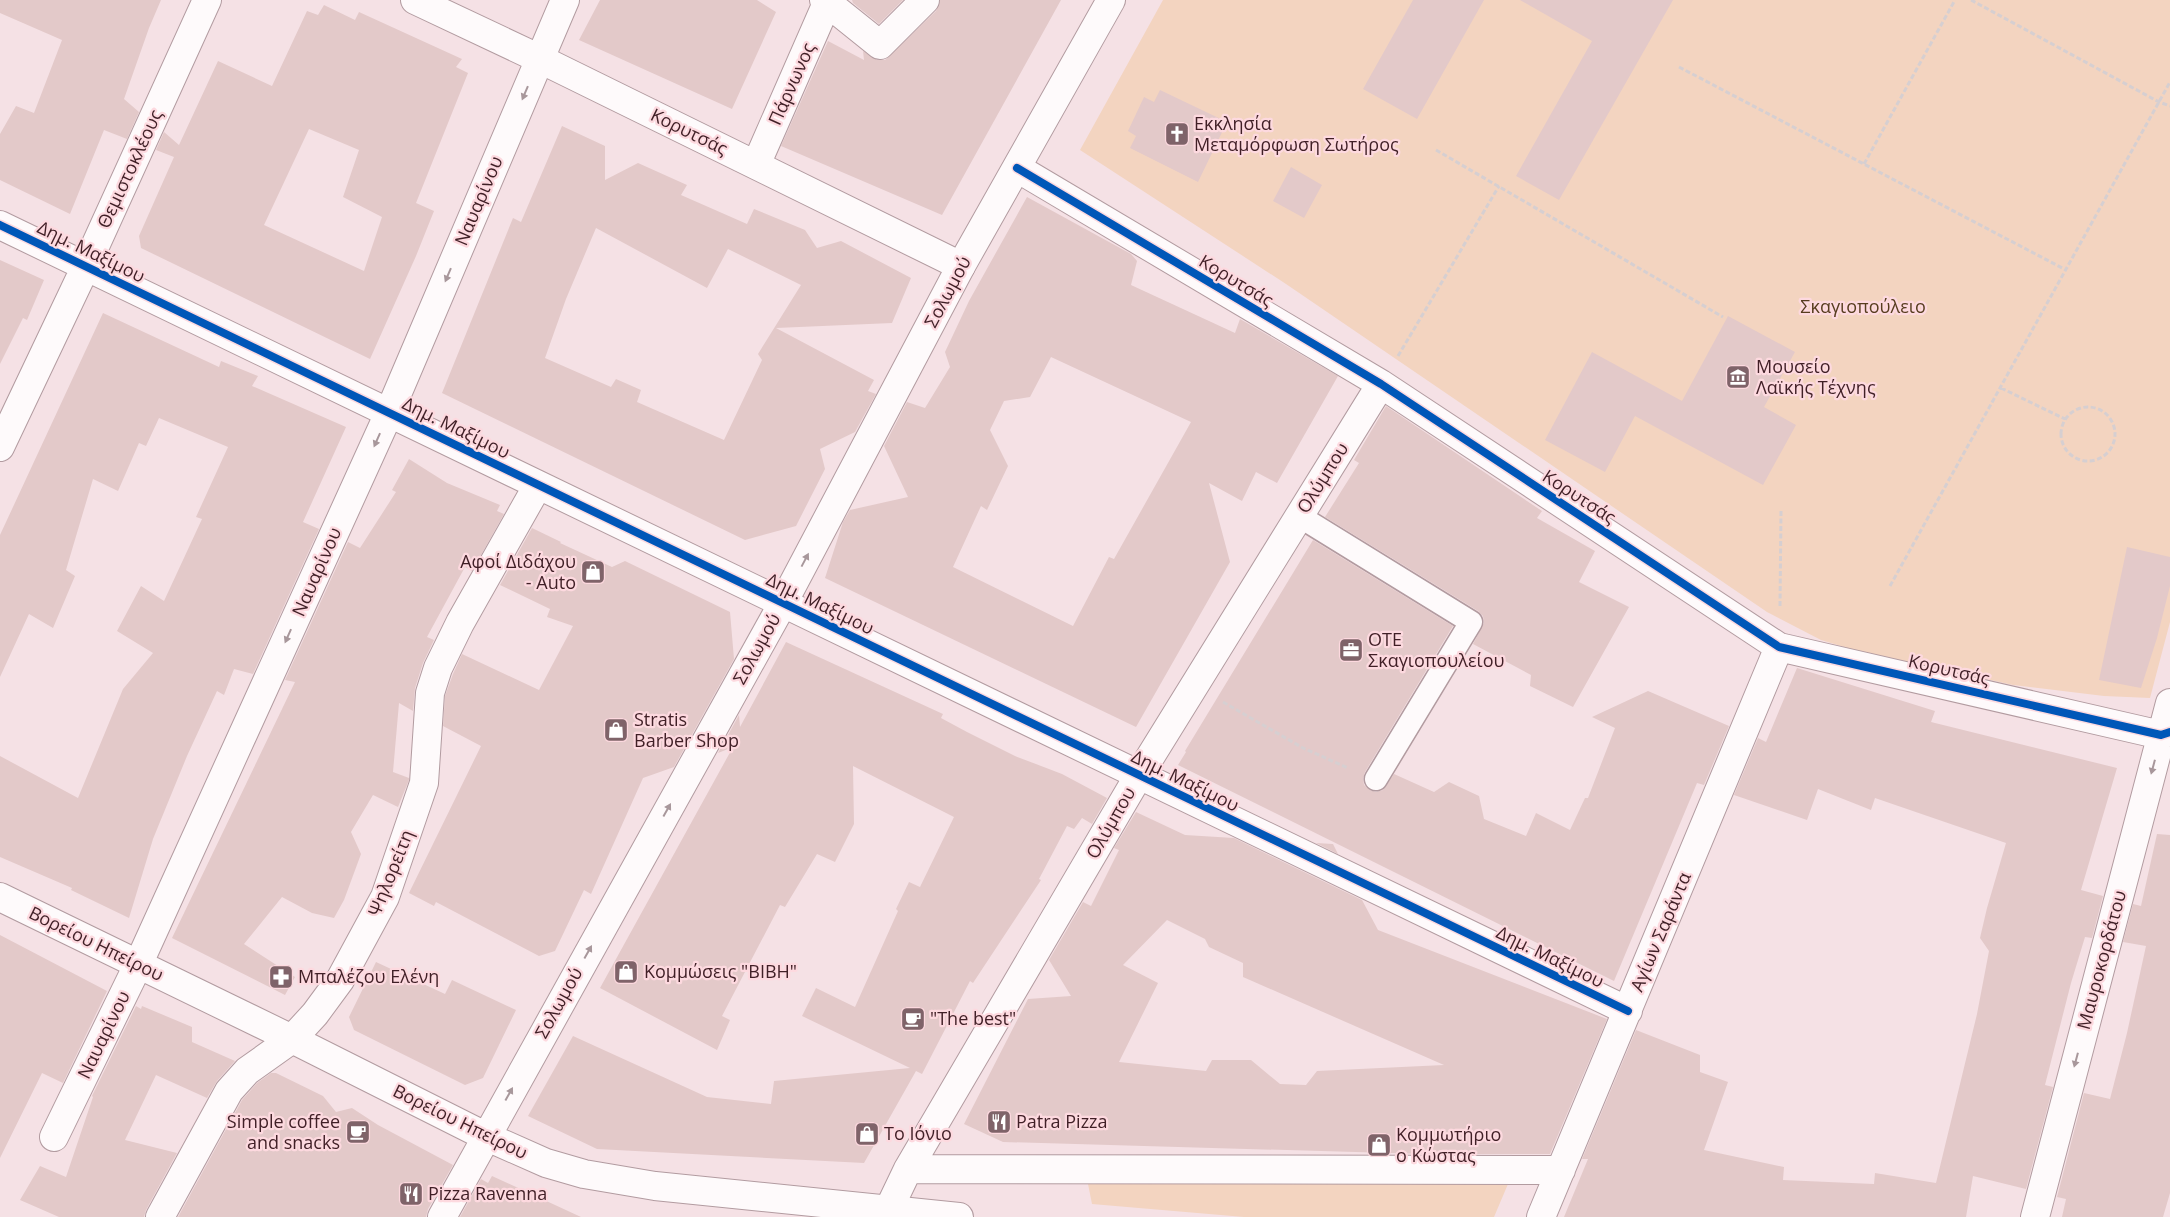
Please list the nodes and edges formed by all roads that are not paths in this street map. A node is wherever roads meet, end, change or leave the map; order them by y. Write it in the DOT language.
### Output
graph roads {
  1 [pos="207,0"];
  2 [pos="416,0"];
  3 [pos="565,0"];
  4 [pos="925,0"];
  5 [pos="1110,0"];
  6 [pos="825,2"];
  7 [pos="540,59"];
  8 [pos="756,165"];
  9 [pos="1017,168"];
  10 [pos="0,224"];
  11 [pos="86,266"];
  12 [pos="961,266"];
  13 [pos="1380,384"];
  14 [pos="389,413"];
  15 [pos="0,446"];
  16 [pos="538,485"];
  17 [pos="1299,516"];
  18 [pos="783,603"];
  19 [pos="1779,647"];
  20 [pos="2170,703"];
  21 [pos="2166,733"];
  22 [pos="1139,775"];
  23 [pos="1376,779"];
  24 [pos="0,897"];
  25 [pos="138,965"];
  26 [pos="1628,1011"];
  27 [pos="292,1039"];
  28 [pos="485,1136"];
  29 [pos="54,1137"];
  30 [pos="908,1169"];
  31 [pos="1561,1170"];
  32 [pos="887,1213"];
  33 [pos="160,1217"];
  34 [pos="442,1217"];
  35 [pos="959,1217"];
  36 [pos="1542,1217"];
  37 [pos="2035,1217"];
  1 -- 11 [label="street, Θεμιστοκλέους"];
  2 -- 7 [label="street, Κορυτσάς"];
  3 -- 7 [label="street, Ναυαρίνου"];
  4 -- 6 [label="street, Πάρνωνος"];
  5 -- 9 [label="street, Σολωμού"];
  6 -- 8 [label="street, Πάρνωνος"];
  7 -- 8 [label="street, Κορυτσάς"];
  7 -- 14 [label="street, Ναυαρίνου, one-way"];
  8 -- 12 [label="street, Κορυτσάς"];
  9 -- 12 [label="street, Σολωμού"];
  9 -- 13 [label="street, Κορυτσάς"];
  10 -- 11 [label="street, Δημ. Μαξίμου"];
  11 -- 14 [label="street, Δημ. Μαξίμου"];
  11 -- 15 [label="street, Θεμιστοκλέους"];
  18 -- 12 [label="street, Σολωμού, one-way"];
  13 -- 17 [label="street, Ολύμπου"];
  13 -- 19 [label="street, Κορυτσάς"];
  14 -- 16 [label="street, Δημ. Μαξίμου"];
  14 -- 25 [label="street, Ναυαρίνου, one-way"];
  16 -- 18 [label="street, Δημ. Μαξίμου"];
  16 -- 27 [label="street, Ψηλορείτη"];
  17 -- 22 [label="street, Ολύμπου"];
  17 -- 23 [label="lane"];
  18 -- 22 [label="street, Δημ. Μαξίμου"];
  28 -- 18 [label="street, Σολωμού, one-way"];
  19 -- 21 [label="street, Κορυτσάς"];
  19 -- 26 [label="street, Αγίων Σαράντα"];
  20 -- 21 [label="street, Μαυροκορδάτου"];
  21 -- 37 [label="street, Μαυροκορδάτου, one-way"];
  22 -- 26 [label="street, Δημ. Μαξίμου"];
  22 -- 30 [label="street, Ολύμπου"];
  24 -- 25 [label="street, Βορείου Ηπείρου"];
  25 -- 27 [label="street, Βορείου Ηπείρου"];
  25 -- 29 [label="street, Ναυαρίνου"];
  26 -- 31 [label="street, Αγίων Σαράντα"];
  27 -- 28 [label="street, Βορείου Ηπείρου"];
  27 -- 33 [label="street, Ψηλορείτη"];
  28 -- 32 [label="street, Βορείου Ηπείρου"];
  28 -- 34 [label="street, Σολωμού"];
  30 -- 31 [label="street"];
  30 -- 32 [label="street, Ολύμπου"];
  31 -- 36 [label="street, Αγίων Σαράντα"];
  32 -- 35 [label="street, Βορείου Ηπείρου"];
}
